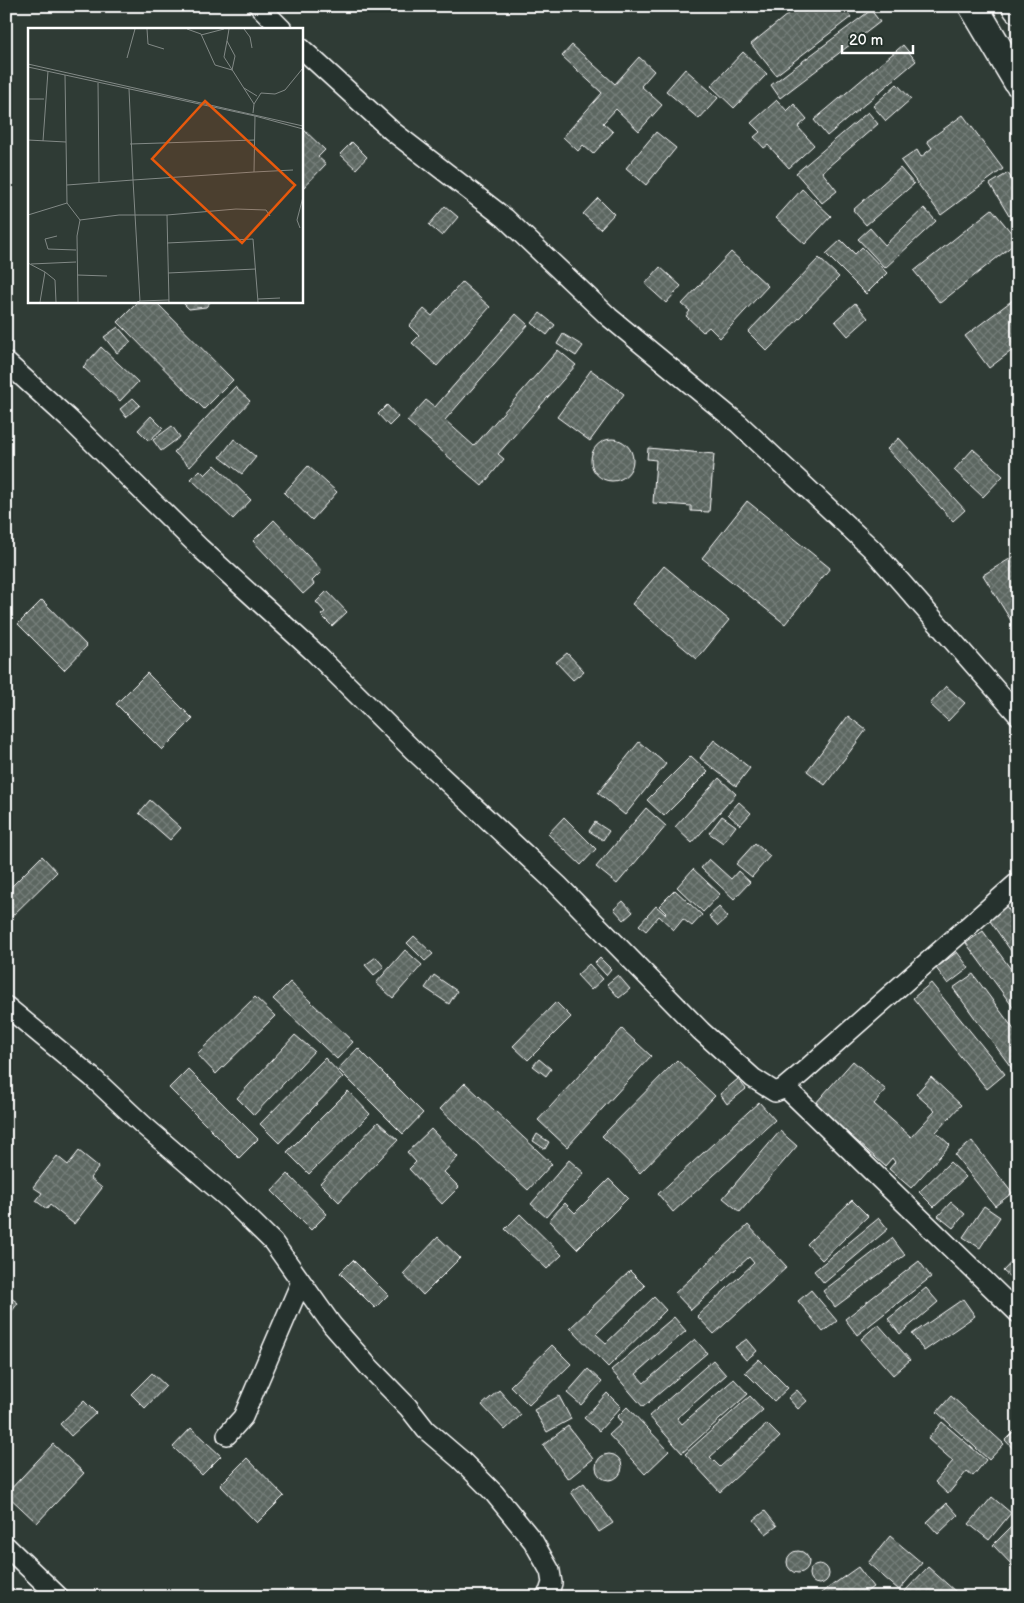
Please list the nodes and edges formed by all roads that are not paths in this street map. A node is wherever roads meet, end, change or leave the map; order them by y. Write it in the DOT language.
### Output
graph roads {
  1 [pos="259,6"];
  2 [pos="973,6"];
  3 [pos="281,28"];
  4 [pos="302,49"];
  5 [pos="1018,82"];
  6 [pos="6,362"];
  7 [pos="1018,715"];
  8 [pos="1018,882"];
  9 [pos="6,1006"];
  10 [pos="785,1087"];
  11 [pos="301,1282"];
  12 [pos="1018,1313"];
  13 [pos="227,1435"];
  14 [pos="6,1546"];
  15 [pos="59,1597"];
  16 [pos="545,1597"];
  1 -- 3 [label="street"];
  2 -- 5 [label="main road"];
  4 -- 7 [label="street"];
  6 -- 10 [label="street"];
  8 -- 10 [label="street"];
  9 -- 11 [label="street"];
  10 -- 12 [label="street"];
  11 -- 13 [label="street"];
  11 -- 16 [label="street"];
  14 -- 15 [label="street"];
}
